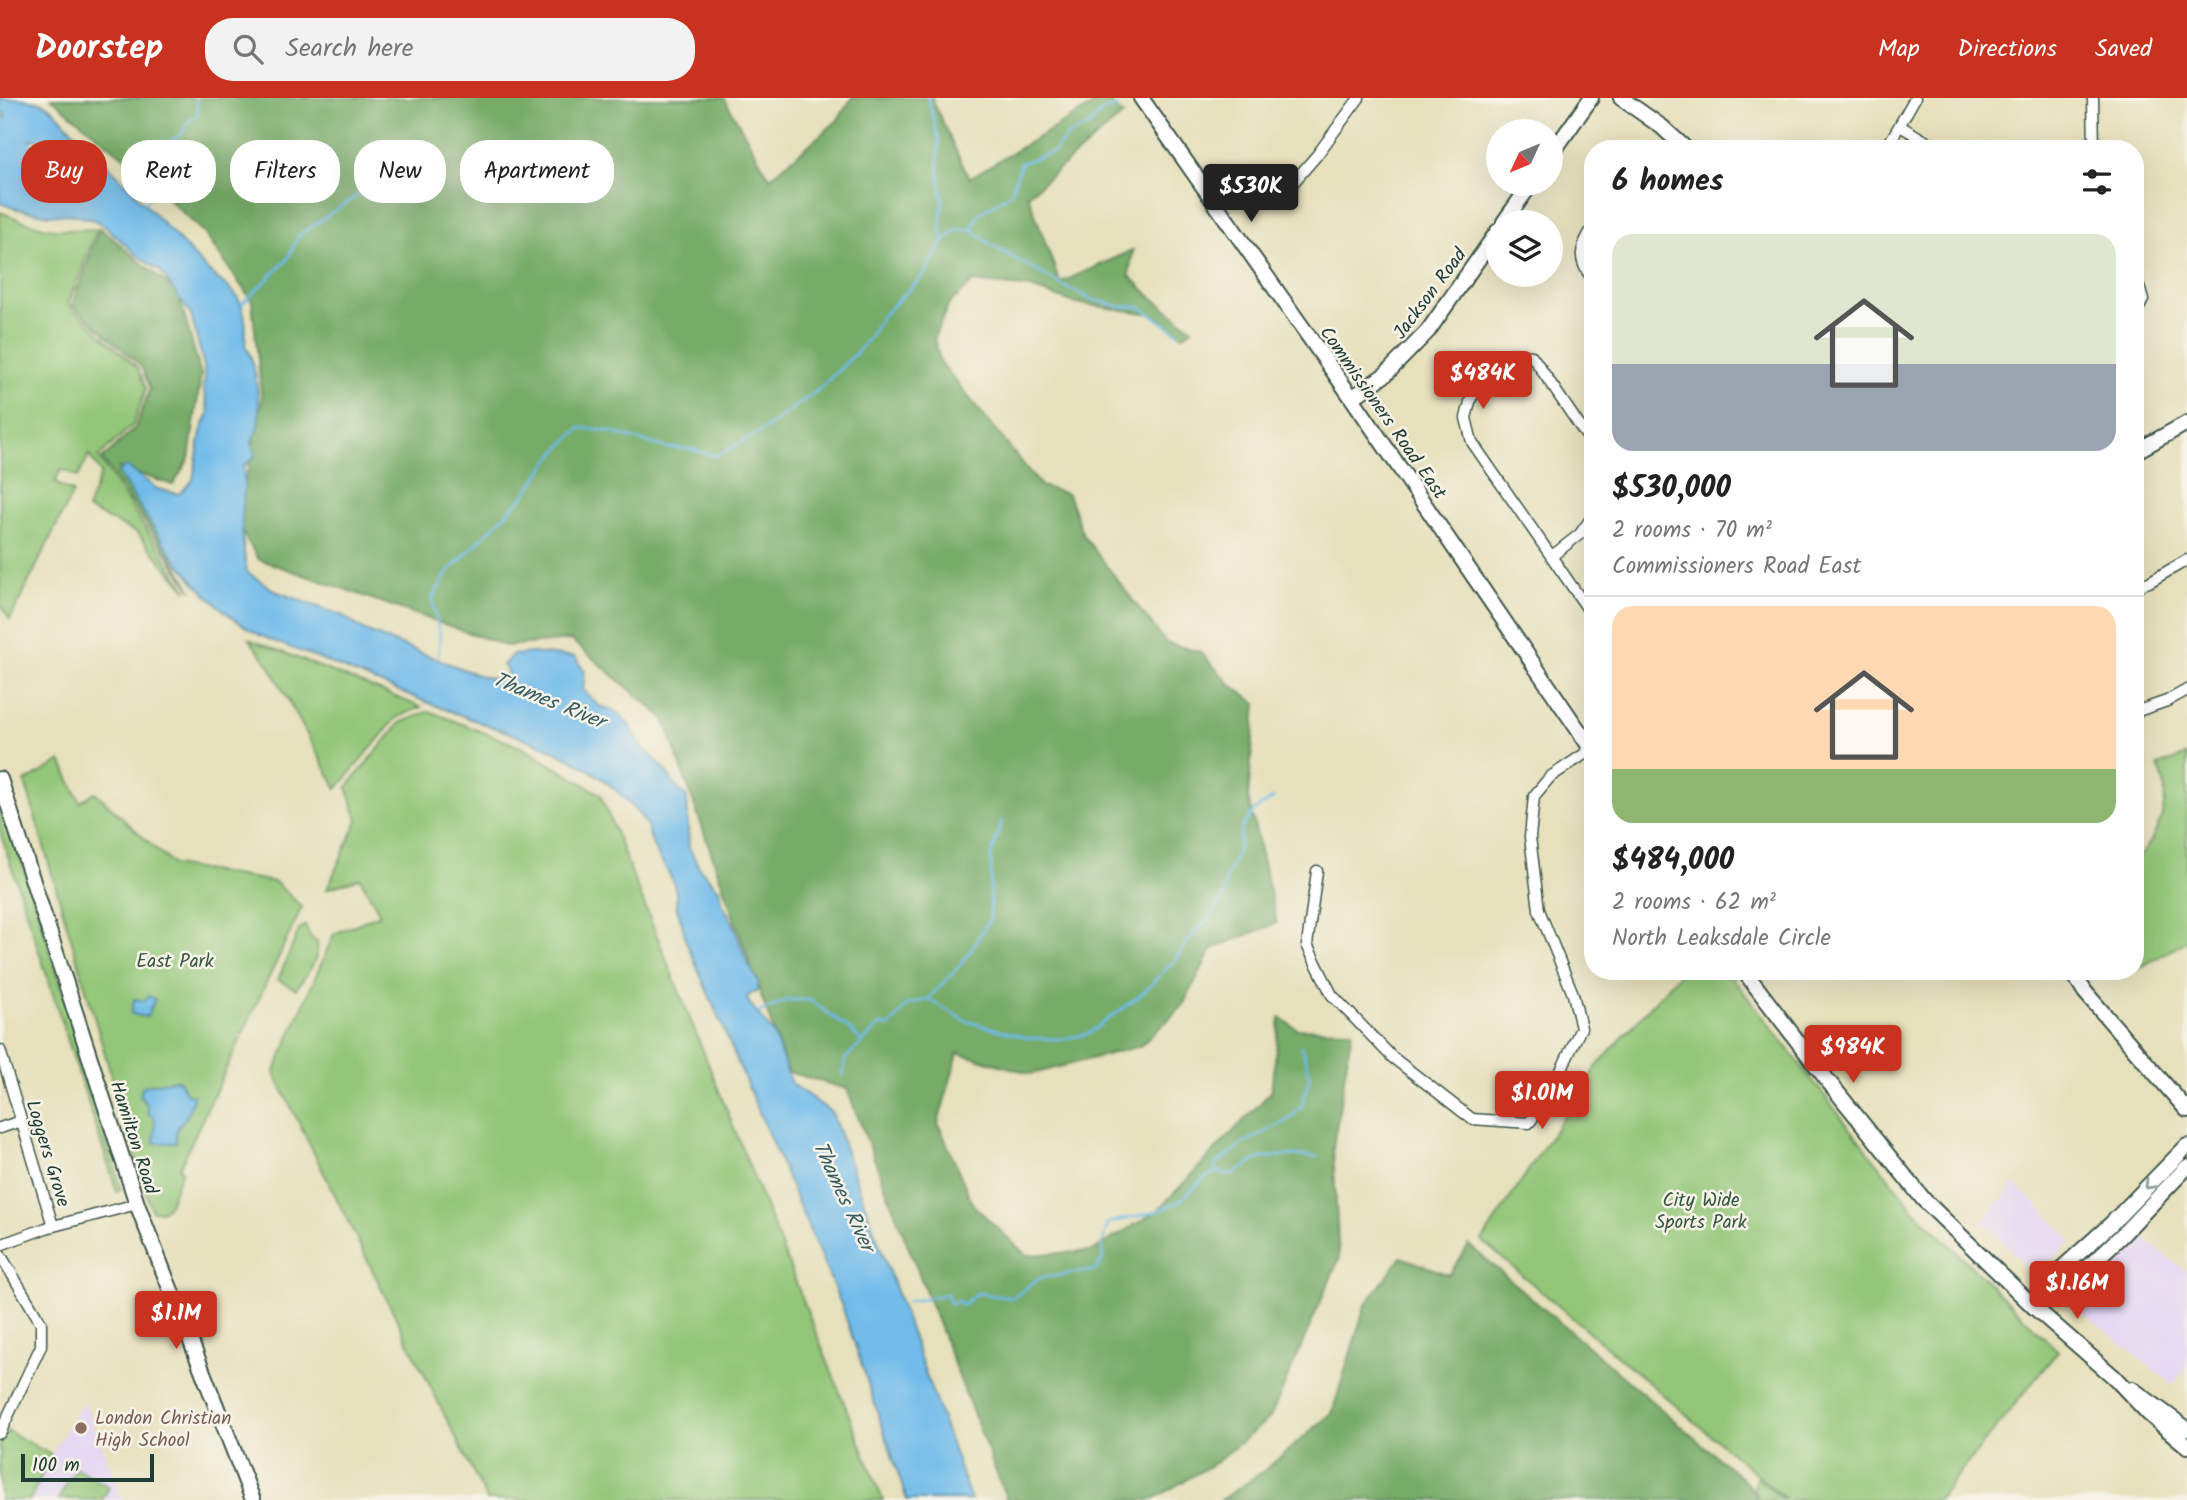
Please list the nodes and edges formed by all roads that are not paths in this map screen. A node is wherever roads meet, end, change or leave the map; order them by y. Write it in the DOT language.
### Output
graph roads {
  1 [pos="1141,98"];
  2 [pos="1359,98"];
  3 [pos="1591,98"];
  4 [pos="1621,98"];
  5 [pos="1915,98"];
  6 [pos="2093,98"];
  7 [pos="1900,126"];
  8 [pos="1563,138"];
  9 [pos="1676,140"];
  10 [pos="1891,140"];
  11 [pos="1924,140"];
  12 [pos="2094,140"];
  13 [pos="1265,192"];
  14 [pos="1584,246"];
  15 [pos="1486,248"];
  16 [pos="1584,267"];
  17 [pos="1352,398"];
  18 [pos="2187,423"];
  19 [pos="1584,432"];
  20 [pos="2144,447"];
  21 [pos="1584,528"];
  22 [pos="1552,556"];
  23 [pos="2187,560"];
  24 [pos="2144,584"];
  25 [pos="1584,604"];
  26 [pos="2187,690"];
  27 [pos="2144,709"];
  28 [pos="1584,737"];
  29 [pos="1584,754"];
  30 [pos="0,779"];
  31 [pos="1317,871"];
  32 [pos="1751,980"];
  33 [pos="2078,980"];
  34 [pos="0,1050"];
  35 [pos="2186,1106"];
  36 [pos="21,1121"];
  37 [pos="0,1128"];
  38 [pos="2187,1146"];
  39 [pos="2187,1167"];
  40 [pos="137,1204"];
  41 [pos="53,1226"];
  42 [pos="0,1245"];
  43 [pos="0,1254"];
  44 [pos="2034,1307"];
  45 [pos="2113,1377"];
  46 [pos="2187,1429"];
  47 [pos="0,1433"];
  48 [pos="2187,1446"];
  49 [pos="253,1500"];
  1 -- 17 [label="main road, Commissioners Road East"];
  2 -- 13 [label="street"];
  3 -- 8 [label="main road"];
  4 -- 9 [label="main road"];
  5 -- 7 [label="street"];
  6 -- 12 [label="street"];
  7 -- 10 [label="street"];
  7 -- 11 [label="street"];
  14 -- 16 [label="street"];
  15 -- 17 [label="main road, Jackson Road"];
  17 -- 28 [label="main road, Commissioners Road East"];
  18 -- 20 [label="main road"];
  19 -- 22 [label="street"];
  21 -- 22 [label="street"];
  22 -- 25 [label="street"];
  23 -- 24 [label="street"];
  26 -- 27 [label="street"];
  29 -- 31 [label="street"];
  30 -- 40 [label="main road, Hamilton Road"];
  32 -- 44 [label="main road"];
  33 -- 35 [label="main road"];
  34 -- 36 [label="street, Loggers Grove"];
  36 -- 37 [label="street"];
  36 -- 41 [label="street, Loggers Grove"];
  38 -- 44 [label="main road, one-way"];
  39 -- 44 [label="main road"];
  40 -- 41 [label="street"];
  40 -- 49 [label="main road, Hamilton Road"];
  41 -- 42 [label="street"];
  43 -- 47 [label="street"];
  44 -- 45 [label="main road"];
  45 -- 46 [label="main road"];
  45 -- 48 [label="main road"];
}
